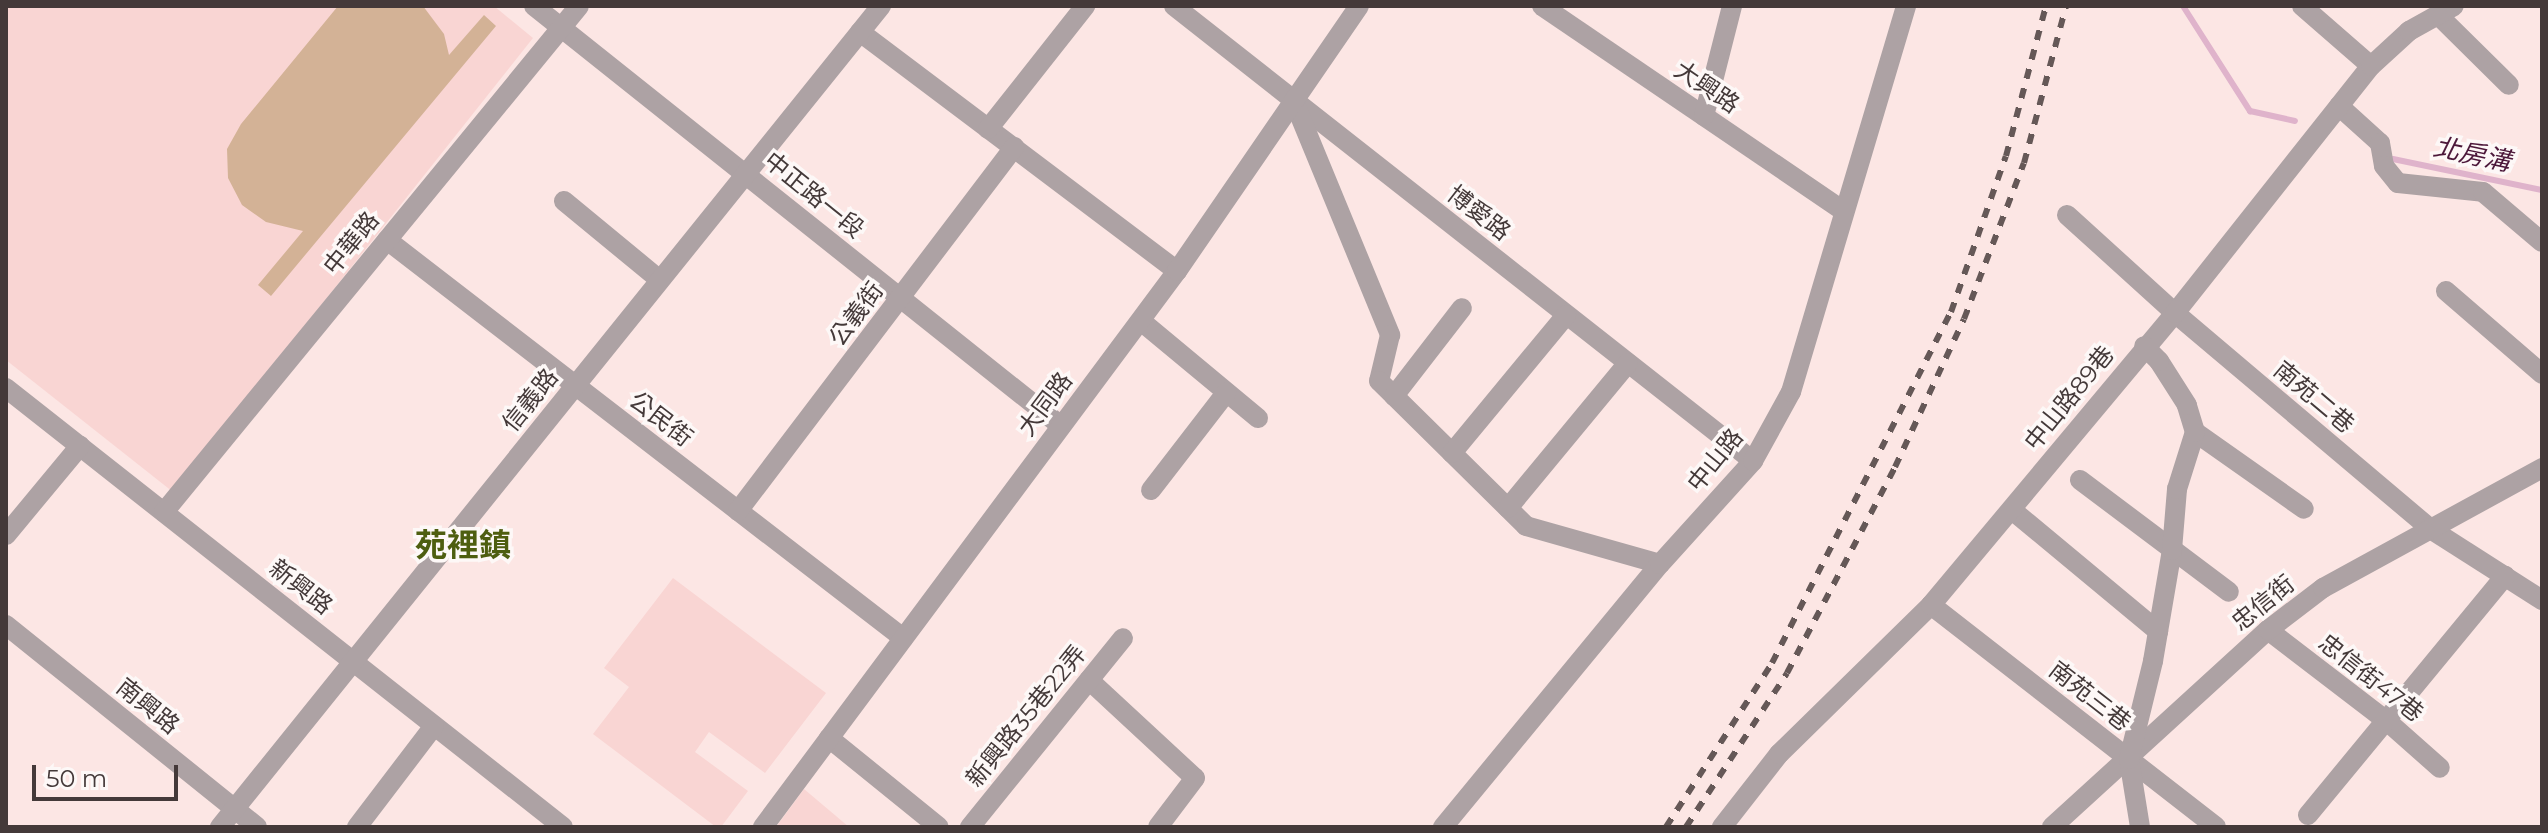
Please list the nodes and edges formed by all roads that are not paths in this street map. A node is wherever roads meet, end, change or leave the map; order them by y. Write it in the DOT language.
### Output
graph roads {
  1 [pos="534,6"];
  2 [pos="579,6"];
  3 [pos="881,6"];
  4 [pos="1085,6"];
  5 [pos="1174,6"];
  6 [pos="1359,6"];
  7 [pos="1542,6"];
  8 [pos="1732,6"];
  9 [pos="1906,6"];
  10 [pos="2302,6"];
  11 [pos="2447,11"];
  12 [pos="561,28"];
  13 [pos="860,32"];
  14 [pos="2371,66"];
  15 [pos="2509,85"];
  16 [pos="1294,100"];
  17 [pos="2339,106"];
  18 [pos="1704,116"];
  19 [pos="988,129"];
  20 [pos="1014,147"];
  21 [pos="746,174"];
  22 [pos="564,201"];
  23 [pos="1844,211"];
  24 [pos="2067,215"];
  25 [pos="387,240"];
  26 [pos="2542,242"];
  27 [pos="1177,271"];
  28 [pos="660,280"];
  29 [pos="2446,291"];
  30 [pos="900,298"];
  31 [pos="1462,308"];
  32 [pos="2175,313"];
  33 [pos="1566,315"];
  34 [pos="1141,321"];
  35 [pos="2144,346"];
  36 [pos="1628,363"];
  37 [pos="2542,374"];
  38 [pos="575,386"];
  39 [pos="6,388"];
  40 [pos="1226,393"];
  41 [pos="1394,396"];
  42 [pos="1258,418"];
  43 [pos="1061,426"];
  44 [pos="2195,432"];
  45 [pos="80,446"];
  46 [pos="1452,453"];
  47 [pos="1753,461"];
  48 [pos="2542,468"];
  49 [pos="2080,480"];
  50 [pos="1151,490"];
  51 [pos="1508,508"];
  52 [pos="2304,509"];
  53 [pos="2012,510"];
  54 [pos="738,511"];
  55 [pos="164,512"];
  56 [pos="2429,528"];
  57 [pos="6,535"];
  58 [pos="2172,550"];
  59 [pos="1660,564"];
  60 [pos="2505,576"];
  61 [pos="2229,592"];
  62 [pos="2542,600"];
  63 [pos="1931,605"];
  64 [pos="6,625"];
  65 [pos="2268,630"];
  66 [pos="2158,631"];
  67 [pos="903,638"];
  68 [pos="1123,638"];
  69 [pos="353,662"];
  70 [pos="1089,680"];
  71 [pos="2388,722"];
  72 [pos="434,726"];
  73 [pos="829,738"];
  74 [pos="2129,759"];
  75 [pos="2440,768"];
  76 [pos="235,809"];
  77 [pos="2308,815"];
  78 [pos="552,824"];
  79 [pos="220,827"];
  80 [pos="257,827"];
  81 [pos="357,827"];
  82 [pos="763,827"];
  83 [pos="939,827"];
  84 [pos="970,827"];
  85 [pos="1158,827"];
  86 [pos="1443,827"];
  87 [pos="1722,827"];
  88 [pos="2052,827"];
  89 [pos="2140,827"];
  90 [pos="2216,827"];
  1 -- 12 [label="street, 中正路一段"];
  2 -- 12 [label="street, 中華路"];
  3 -- 13 [label="street, 信義路"];
  4 -- 19 [label="street"];
  5 -- 16 [label="street, 博愛路"];
  6 -- 16 [label="street, 大同路"];
  7 -- 18 [label="street, 大興路"];
  8 -- 18 [label="street"];
  9 -- 23 [label="street, 中山路"];
  10 -- 14 [label="street"];
  11 -- 14 [label="street, 中山路89巷"];
  11 -- 15 [label="street"];
  12 -- 21 [label="street, 中正路一段"];
  12 -- 25 [label="street, 中華路"];
  13 -- 19 [label="street"];
  13 -- 21 [label="street, 信義路"];
  14 -- 17 [label="street, 中山路89巷"];
  16 -- 27 [label="street, 大同路"];
  16 -- 33 [label="street, 博愛路"];
  16 -- 41 [label="street"];
  17 -- 26 [label="street"];
  17 -- 32 [label="street, 中山路89巷"];
  18 -- 23 [label="street, 大興路"];
  19 -- 20 [label="street"];
  20 -- 27 [label="street"];
  20 -- 30 [label="street, 公義街"];
  21 -- 28 [label="street, 信義路"];
  21 -- 30 [label="street, 中正路一段"];
  22 -- 28 [label="street"];
  23 -- 47 [label="street, 中山路"];
  24 -- 32 [label="street, 南苑二巷"];
  25 -- 38 [label="street, 公民街"];
  25 -- 55 [label="street, 中華路"];
  27 -- 34 [label="street, 大同路"];
  28 -- 38 [label="street, 信義路"];
  29 -- 37 [label="street"];
  30 -- 43 [label="street, 中正路一段"];
  30 -- 54 [label="street, 公義街"];
  31 -- 41 [label="street"];
  32 -- 35 [label="street, 中山路89巷"];
  32 -- 56 [label="street, 南苑二巷"];
  33 -- 36 [label="street, 博愛路"];
  33 -- 46 [label="street"];
  34 -- 40 [label="street"];
  34 -- 43 [label="street, 大同路"];
  35 -- 44 [label="street"];
  35 -- 53 [label="street, 中山路89巷"];
  36 -- 47 [label="street, 博愛路"];
  36 -- 51 [label="street"];
  38 -- 54 [label="street, 公民街"];
  38 -- 69 [label="street, 信義路"];
  39 -- 45 [label="street, 新興路"];
  40 -- 42 [label="street"];
  40 -- 50 [label="street"];
  41 -- 46 [label="street"];
  43 -- 67 [label="street, 大同路"];
  44 -- 52 [label="street"];
  44 -- 58 [label="street"];
  45 -- 55 [label="street, 新興路"];
  45 -- 57 [label="street"];
  46 -- 51 [label="street"];
  47 -- 59 [label="street, 中山路"];
  48 -- 56 [label="street, 忠信街"];
  49 -- 58 [label="street"];
  51 -- 59 [label="street"];
  53 -- 63 [label="street, 中山路89巷"];
  53 -- 66 [label="street"];
  54 -- 67 [label="street, 公民街"];
  55 -- 69 [label="street, 新興路"];
  56 -- 60 [label="street, 南苑二巷"];
  56 -- 65 [label="street, 忠信街"];
  58 -- 61 [label="street"];
  58 -- 66 [label="street"];
  59 -- 86 [label="street, 中山路"];
  60 -- 62 [label="street, 南苑二巷"];
  60 -- 71 [label="street"];
  63 -- 74 [label="street, 南苑三巷"];
  63 -- 87 [label="street, 中山路89巷"];
  64 -- 76 [label="street, 南興路"];
  65 -- 71 [label="street, 忠信街47巷"];
  65 -- 74 [label="street, 忠信街"];
  66 -- 74 [label="street"];
  67 -- 73 [label="street, 大同路"];
  68 -- 70 [label="street, 新興路35巷22弄"];
  69 -- 72 [label="street, 新興路"];
  69 -- 76 [label="street, 信義路"];
  70 -- 84 [label="street, 新興路35巷22弄"];
  70 -- 85 [label="street"];
  71 -- 75 [label="street, 忠信街47巷"];
  71 -- 77 [label="street"];
  72 -- 78 [label="street, 新興路"];
  72 -- 81 [label="street"];
  73 -- 82 [label="street, 大同路"];
  73 -- 83 [label="street"];
  74 -- 88 [label="street, 忠信街"];
  74 -- 89 [label="street"];
  74 -- 90 [label="street, 南苑三巷"];
  76 -- 79 [label="street, 信義路"];
  76 -- 80 [label="street, 南興路"];
}
